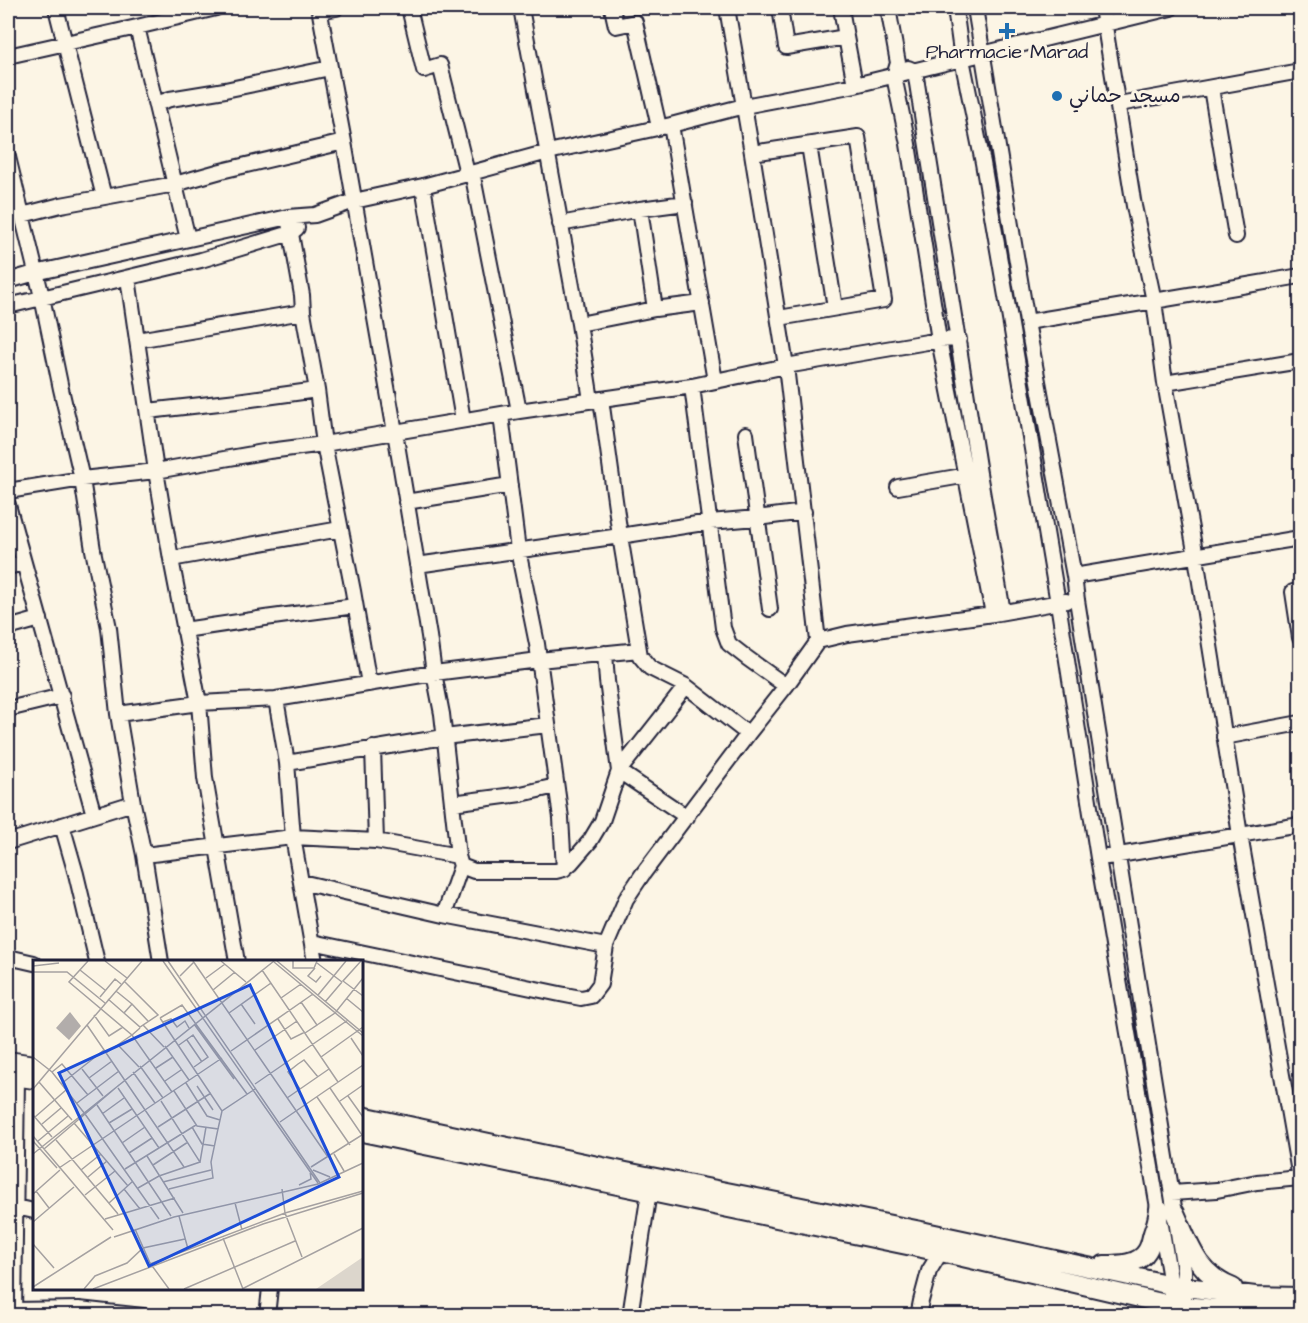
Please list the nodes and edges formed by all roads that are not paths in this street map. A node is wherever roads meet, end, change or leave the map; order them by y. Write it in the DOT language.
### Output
graph roads {
  1 [pos="56,8"];
  2 [pos="216,8"];
  3 [pos="336,8"];
  4 [pos="409,8"];
  5 [pos="520,8"];
  6 [pos="612,8"];
  7 [pos="727,8"];
  8 [pos="780,8"];
  9 [pos="841,8"];
  10 [pos="888,8"];
  11 [pos="955,8"];
  12 [pos="975,8"];
  13 [pos="1102,8"];
  14 [pos="1171,8"];
  15 [pos="319,9"];
  16 [pos="1105,23"];
  17 [pos="137,27"];
  18 [pos="846,37"];
  19 [pos="65,44"];
  20 [pos="982,54"];
  21 [pos="8,56"];
  22 [pos="962,59"];
  23 [pos="330,68"];
  24 [pos="896,69"];
  25 [pos="915,71"];
  26 [pos="1300,71"];
  27 [pos="855,85"];
  28 [pos="1211,88"];
  29 [pos="156,104"];
  30 [pos="1119,104"];
  31 [pos="744,106"];
  32 [pos="665,126"];
  33 [pos="344,142"];
  34 [pos="809,145"];
  35 [pos="548,152"];
  36 [pos="752,153"];
  37 [pos="8,158"];
  38 [pos="469,172"];
  39 [pos="176,184"];
  40 [pos="423,186"];
  41 [pos="104,197"];
  42 [pos="354,201"];
  43 [pos="685,203"];
  44 [pos="640,209"];
  45 [pos="315,214"];
  46 [pos="22,215"];
  47 [pos="288,217"];
  48 [pos="560,224"];
  49 [pos="291,233"];
  50 [pos="1236,236"];
  51 [pos="189,240"];
  52 [pos="35,273"];
  53 [pos="1300,276"];
  54 [pos="128,278"];
  55 [pos="8,281"];
  56 [pos="42,297"];
  57 [pos="1154,302"];
  58 [pos="702,303"];
  59 [pos="8,306"];
  60 [pos="836,308"];
  61 [pos="655,309"];
  62 [pos="303,312"];
  63 [pos="779,318"];
  64 [pos="1027,322"];
  65 [pos="579,324"];
  66 [pos="959,339"];
  67 [pos="137,340"];
  68 [pos="939,340"];
  69 [pos="1300,361"];
  70 [pos="786,366"];
  71 [pos="716,381"];
  72 [pos="1166,383"];
  73 [pos="692,386"];
  74 [pos="317,390"];
  75 [pos="596,399"];
  76 [pos="148,411"];
  77 [pos="519,411"];
  78 [pos="501,415"];
  79 [pos="463,420"];
  80 [pos="395,432"];
  81 [pos="746,434"];
  82 [pos="324,444"];
  83 [pos="156,471"];
  84 [pos="973,474"];
  85 [pos="82,479"];
  86 [pos="510,485"];
  87 [pos="898,488"];
  88 [pos="8,491"];
  89 [pos="406,502"];
  90 [pos="8,505"];
  91 [pos="804,512"];
  92 [pos="757,518"];
  93 [pos="710,522"];
  94 [pos="340,529"];
  95 [pos="620,536"];
  96 [pos="1300,538"];
  97 [pos="518,550"];
  98 [pos="1196,557"];
  99 [pos="171,559"];
  100 [pos="23,563"];
  101 [pos="417,565"];
  102 [pos="8,567"];
  103 [pos="1074,576"];
  104 [pos="1300,591"];
  105 [pos="1077,600"];
  106 [pos="1058,603"];
  107 [pos="355,606"];
  108 [pos="770,609"];
  109 [pos="998,613"];
  110 [pos="40,619"];
  111 [pos="8,628"];
  112 [pos="184,630"];
  113 [pos="1300,638"];
  114 [pos="818,641"];
  115 [pos="639,650"];
  116 [pos="605,653"];
  117 [pos="539,660"];
  118 [pos="434,674"];
  119 [pos="369,684"];
  120 [pos="686,686"];
  121 [pos="786,686"];
  122 [pos="62,696"];
  123 [pos="276,699"];
  124 [pos="199,702"];
  125 [pos="8,709"];
  126 [pos="118,714"];
  127 [pos="1300,723"];
  128 [pos="548,725"];
  129 [pos="748,734"];
  130 [pos="444,737"];
  131 [pos="1224,737"];
  132 [pos="374,748"];
  133 [pos="287,763"];
  134 [pos="619,771"];
  135 [pos="556,786"];
  136 [pos="133,803"];
  137 [pos="452,803"];
  138 [pos="94,815"];
  139 [pos="687,817"];
  140 [pos="62,825"];
  141 [pos="1300,825"];
  142 [pos="1240,835"];
  143 [pos="293,837"];
  144 [pos="376,841"];
  145 [pos="8,842"];
  146 [pos="217,847"];
  147 [pos="144,855"];
  148 [pos="1117,856"];
  149 [pos="1098,858"];
  150 [pos="460,861"];
  151 [pos="564,869"];
  152 [pos="301,882"];
  153 [pos="444,915"];
  154 [pos="312,942"];
  155 [pos="606,946"];
  156 [pos="8,957"];
  157 [pos="97,960"];
  158 [pos="161,960"];
  159 [pos="237,960"];
  160 [pos="315,960"];
  161 [pos="33,963"];
  162 [pos="33,1065"];
  163 [pos="16,1073"];
  164 [pos="363,1116"];
  165 [pos="363,1132"];
  166 [pos="1300,1178"];
  167 [pos="650,1192"];
  168 [pos="1172,1193"];
  169 [pos="11,1209"];
  170 [pos="33,1211"];
  171 [pos="1167,1211"];
  172 [pos="945,1245"];
  173 [pos="1060,1262"];
  174 [pos="1177,1286"];
  175 [pos="270,1290"];
  176 [pos="1255,1296"];
  177 [pos="1300,1297"];
  178 [pos="1177,1305"];
  179 [pos="1300,1313"];
  180 [pos="12,1314"];
  181 [pos="108,1314"];
  182 [pos="143,1316"];
  183 [pos="267,1316"];
  184 [pos="630,1316"];
  185 [pos="918,1316"];
  1 -- 19 [label="street"];
  2 -- 17 [label="street"];
  3 -- 15 [label="street"];
  4 -- 38 [label="street"];
  5 -- 35 [label="street"];
  6 -- 32 [label="street"];
  7 -- 31 [label="street"];
  8 -- 18 [label="street"];
  9 -- 18 [label="street"];
  10 -- 24 [label="street"];
  11 -- 22 [label="street"];
  12 -- 20 [label="street"];
  13 -- 16 [label="street"];
  14 -- 16 [label="street"];
  15 -- 23 [label="street"];
  16 -- 20 [label="street"];
  16 -- 30 [label="street"];
  17 -- 19 [label="street"];
  17 -- 29 [label="street"];
  18 -- 27 [label="street"];
  19 -- 21 [label="street"];
  19 -- 41 [label="street"];
  20 -- 22 [label="street"];
  20 -- 64 [label="street"];
  22 -- 25 [label="street"];
  22 -- 106 [label="street"];
  23 -- 29 [label="street"];
  23 -- 33 [label="street"];
  24 -- 25 [label="street"];
  24 -- 27 [label="street"];
  24 -- 68 [label="street"];
  25 -- 66 [label="street"];
  26 -- 28 [label="street"];
  27 -- 31 [label="street"];
  28 -- 30 [label="street"];
  28 -- 50 [label="street"];
  29 -- 39 [label="street"];
  30 -- 57 [label="street"];
  31 -- 32 [label="street"];
  31 -- 36 [label="street"];
  32 -- 35 [label="street"];
  32 -- 43 [label="street"];
  33 -- 39 [label="street"];
  33 -- 42 [label="street"];
  34 -- 36 [label="street"];
  34 -- 60 [label="street"];
  34 -- 60 [label="street"];
  35 -- 38 [label="street"];
  35 -- 48 [label="street"];
  36 -- 63 [label="street"];
  37 -- 46 [label="street"];
  38 -- 40 [label="street"];
  38 -- 77 [label="street"];
  39 -- 41 [label="street"];
  39 -- 51 [label="street"];
  40 -- 42 [label="street"];
  40 -- 79 [label="street"];
  41 -- 46 [label="street"];
  42 -- 45 [label="street"];
  42 -- 80 [label="street"];
  43 -- 44 [label="street"];
  43 -- 58 [label="street"];
  44 -- 48 [label="street"];
  44 -- 61 [label="street"];
  45 -- 47 [label="street"];
  45 -- 49 [label="street"];
  46 -- 52 [label="street"];
  47 -- 49 [label="street"];
  47 -- 51 [label="street"];
  48 -- 65 [label="street"];
  49 -- 54 [label="street"];
  49 -- 62 [label="street"];
  51 -- 52 [label="street"];
  52 -- 55 [label="street"];
  52 -- 56 [label="street"];
  53 -- 57 [label="street"];
  54 -- 56 [label="street"];
  54 -- 67 [label="street"];
  56 -- 59 [label="street"];
  56 -- 85 [label="street"];
  57 -- 64 [label="street"];
  57 -- 72 [label="street"];
  58 -- 61 [label="street"];
  58 -- 71 [label="street"];
  60 -- 63 [label="street"];
  61 -- 65 [label="street"];
  62 -- 67 [label="street"];
  62 -- 74 [label="street"];
  63 -- 70 [label="street"];
  64 -- 103 [label="street"];
  65 -- 75 [label="street"];
  66 -- 68 [label="street"];
  66 -- 84 [label="street"];
  67 -- 76 [label="street"];
  68 -- 70 [label="street"];
  68 -- 84 [label="street"];
  69 -- 72 [label="street"];
  70 -- 71 [label="street"];
  70 -- 91 [label="street"];
  71 -- 73 [label="street"];
  72 -- 98 [label="street"];
  73 -- 75 [label="street"];
  73 -- 93 [label="street"];
  74 -- 76 [label="street"];
  74 -- 82 [label="street"];
  75 -- 77 [label="street"];
  75 -- 95 [label="street"];
  76 -- 83 [label="street"];
  77 -- 78 [label="street"];
  78 -- 79 [label="street"];
  78 -- 86 [label="street"];
  79 -- 80 [label="street"];
  80 -- 82 [label="street"];
  80 -- 89 [label="street"];
  81 -- 92 [label="street"];
  82 -- 83 [label="street"];
  82 -- 94 [label="street"];
  83 -- 85 [label="street"];
  83 -- 99 [label="street"];
  84 -- 87 [label="street"];
  84 -- 109 [label="street"];
  85 -- 88 [label="street"];
  85 -- 126 [label="street"];
  86 -- 89 [label="street"];
  86 -- 97 [label="street"];
  89 -- 101 [label="street"];
  90 -- 100 [label="street"];
  91 -- 92 [label="street"];
  91 -- 114 [label="street"];
  92 -- 93 [label="street"];
  92 -- 108 [label="street"];
  93 -- 95 [label="street"];
  93 -- 121 [label="street"];
  94 -- 99 [label="street"];
  94 -- 107 [label="street"];
  95 -- 97 [label="street"];
  95 -- 115 [label="street"];
  96 -- 98 [label="street"];
  97 -- 101 [label="street"];
  97 -- 117 [label="street"];
  98 -- 103 [label="street"];
  98 -- 131 [label="street"];
  99 -- 112 [label="street"];
  100 -- 102 [label="street"];
  100 -- 110 [label="street"];
  101 -- 118 [label="street"];
  103 -- 105 [label="street"];
  104 -- 113 [label="street"];
  105 -- 106 [label="street"];
  105 -- 148 [label="street"];
  106 -- 109 [label="street"];
  106 -- 149 [label="street"];
  107 -- 112 [label="street"];
  107 -- 119 [label="street"];
  109 -- 114 [label="street"];
  110 -- 111 [label="street"];
  110 -- 122 [label="street"];
  112 -- 124 [label="street"];
  114 -- 121 [label="street"];
  115 -- 116 [label="street"];
  115 -- 120 [label="street"];
  116 -- 117 [label="street"];
  116 -- 134 [label="street"];
  117 -- 118 [label="street"];
  117 -- 128 [label="street"];
  118 -- 119 [label="street"];
  118 -- 130 [label="street"];
  119 -- 123 [label="street"];
  120 -- 129 [label="street"];
  120 -- 134 [label="street"];
  121 -- 129 [label="street"];
  122 -- 125 [label="street"];
  122 -- 138 [label="street"];
  123 -- 124 [label="street"];
  123 -- 133 [label="street"];
  124 -- 126 [label="street"];
  124 -- 146 [label="street"];
  126 -- 136 [label="street"];
  127 -- 131 [label="street"];
  128 -- 130 [label="street"];
  128 -- 135 [label="street"];
  129 -- 139 [label="street"];
  130 -- 132 [label="street"];
  130 -- 137 [label="street"];
  131 -- 142 [label="street"];
  132 -- 133 [label="street"];
  132 -- 144 [label="street"];
  133 -- 143 [label="street"];
  134 -- 139 [label="street"];
  134 -- 151 [label="street"];
  135 -- 137 [label="street"];
  135 -- 151 [label="street"];
  136 -- 138 [label="street"];
  136 -- 147 [label="street"];
  137 -- 150 [label="street"];
  138 -- 140 [label="street"];
  139 -- 155 [label="street"];
  140 -- 145 [label="street"];
  140 -- 157 [label="street"];
  141 -- 142 [label="street"];
  142 -- 148 [label="street"];
  142 -- 166 [label="street"];
  143 -- 144 [label="street"];
  143 -- 146 [label="street"];
  143 -- 152 [label="street"];
  144 -- 150 [label="street"];
  146 -- 147 [label="street"];
  146 -- 159 [label="street"];
  147 -- 158 [label="street"];
  148 -- 149 [label="street"];
  148 -- 168 [label="street"];
  149 -- 171 [label="street"];
  150 -- 151 [label="street"];
  150 -- 153 [label="street"];
  152 -- 153 [label="street"];
  152 -- 154 [label="street"];
  153 -- 155 [label="street"];
  154 -- 155 [label="street"];
  154 -- 160 [label="street"];
  156 -- 161 [label="street"];
  162 -- 163 [label="main road"];
  163 -- 169 [label="street"];
  164 -- 172 [label="main road"];
  165 -- 167 [label="main road"];
  166 -- 168 [label="street"];
  167 -- 172 [label="main road"];
  167 -- 184 [label="street"];
  168 -- 171 [label="street"];
  169 -- 170 [label="street"];
  169 -- 180 [label="street"];
  171 -- 173 [label="main road"];
  171 -- 174 [label="street"];
  171 -- 176 [label="main road"];
  172 -- 173 [label="main road"];
  172 -- 178 [label="main road"];
  172 -- 185 [label="street"];
  173 -- 174 [label="main road"];
  174 -- 176 [label="main road"];
  174 -- 178 [label="street"];
  175 -- 183 [label="street"];
  176 -- 177 [label="main road"];
  178 -- 179 [label="main road"];
  180 -- 181 [label="street"];
  181 -- 182 [label="street"];
}
